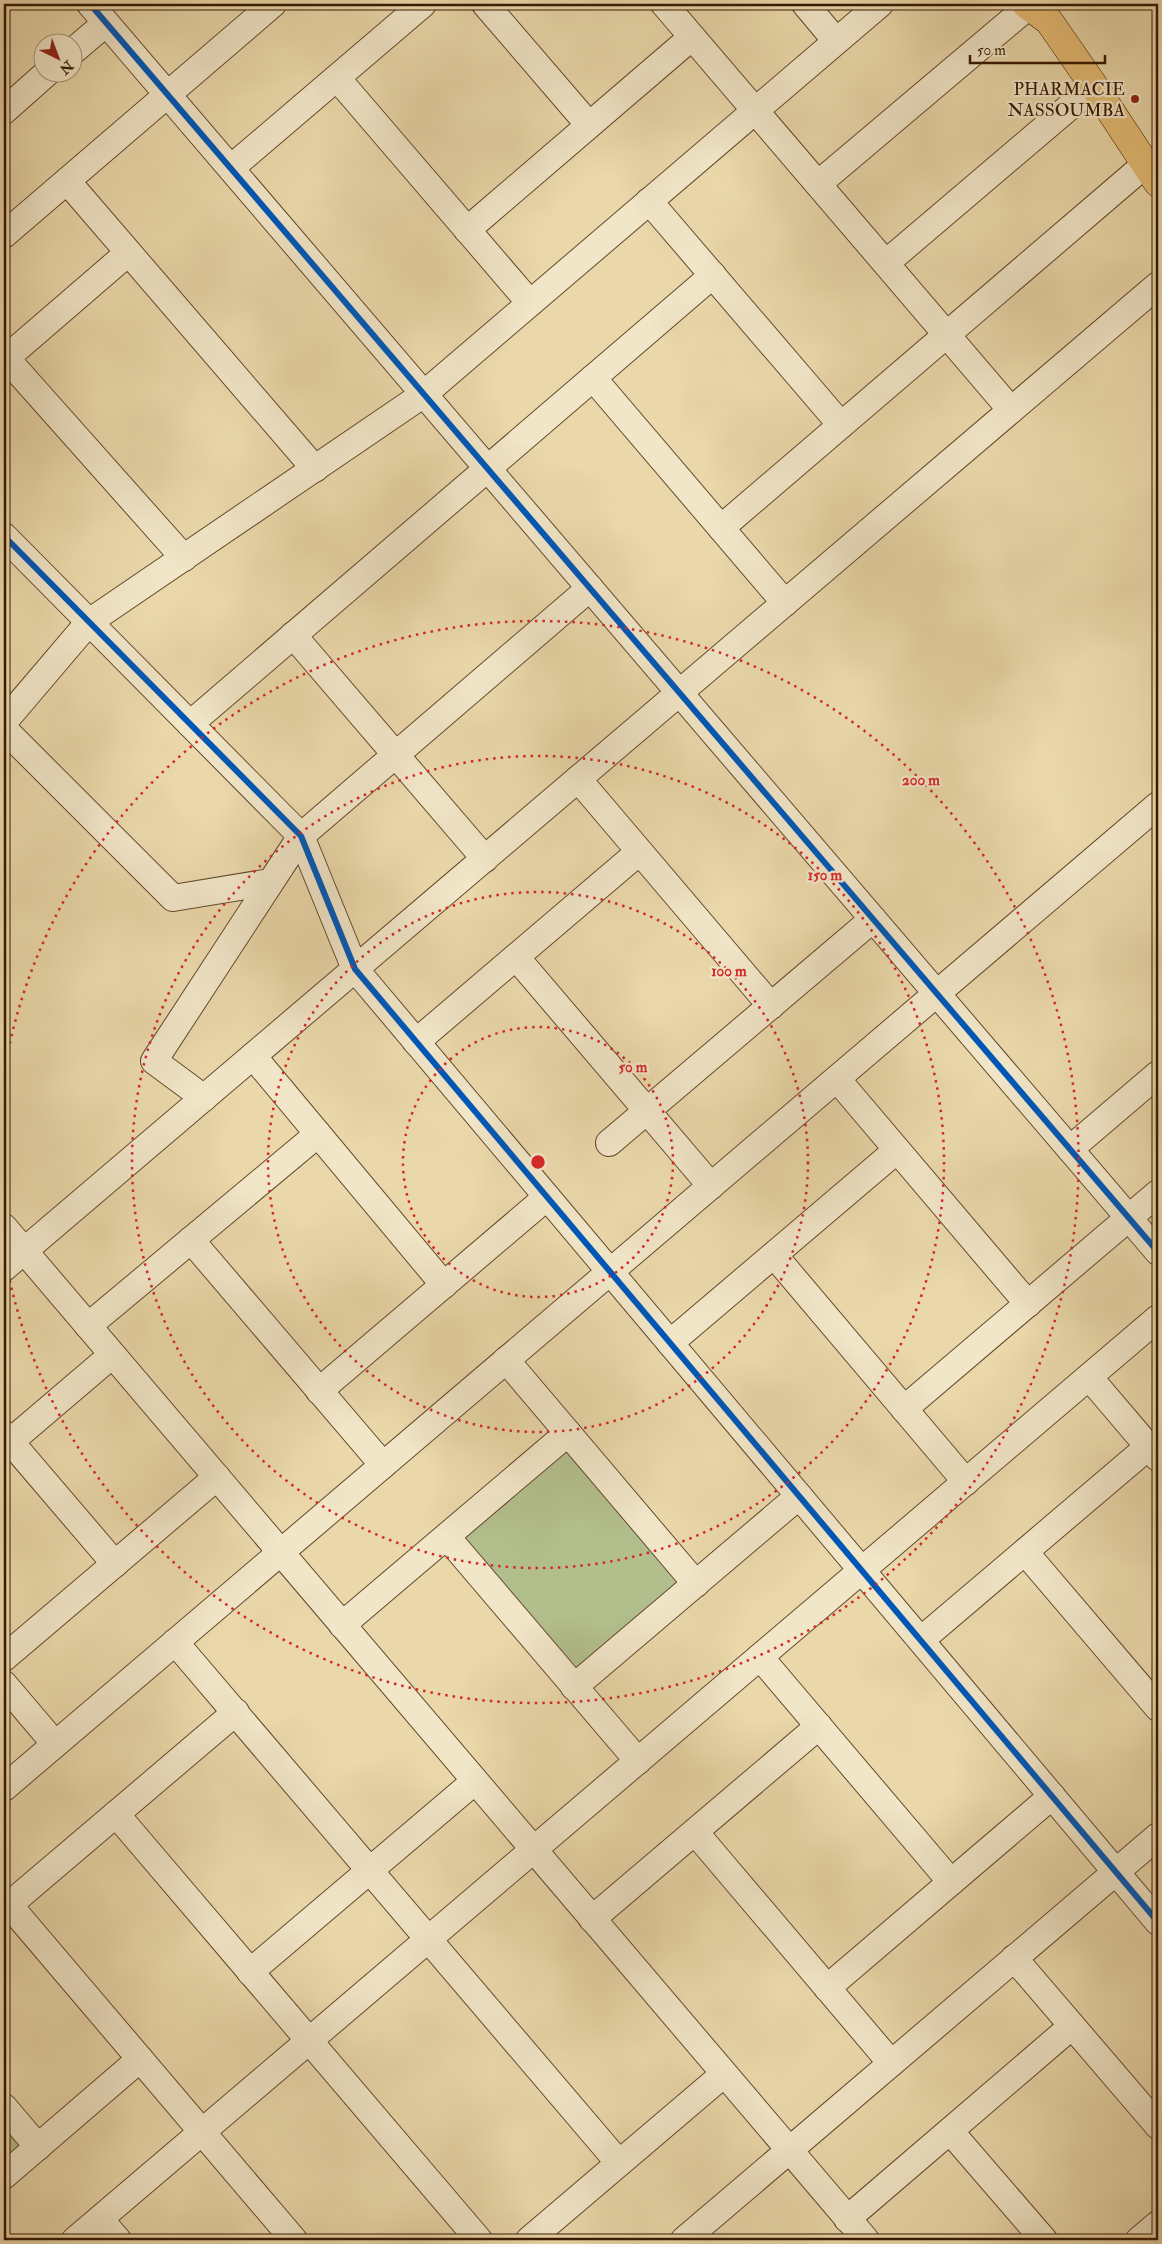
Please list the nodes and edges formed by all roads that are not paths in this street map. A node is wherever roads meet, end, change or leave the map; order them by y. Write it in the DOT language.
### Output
graph roads {
  1 [pos="273,4"];
  2 [pos="423,4"];
  3 [pos="485,4"];
  4 [pos="664,4"];
  5 [pos="805,4"];
  6 [pos="880,4"];
  7 [pos="1036,8"];
  8 [pos="98,13"];
  9 [pos="82,37"];
  10 [pos="692,37"];
  11 [pos="836,41"];
  12 [pos="337,78"];
  13 [pos="36,82"];
  14 [pos="1094,86"];
  15 [pos="167,94"];
  16 [pos="4,110"];
  17 [pos="755,110"];
  18 [pos="589,126"];
  19 [pos="231,168"];
  20 [pos="1153,173"];
  21 [pos="67,181"];
  22 [pos="818,184"];
  23 [pos="649,201"];
  24 [pos="467,230"];
  25 [pos="4,235"];
  26 [pos="128,253"];
  27 [pos="886,263"];
  28 [pos="713,275"];
  29 [pos="1158,285"];
  30 [pos="530,304"];
  31 [pos="947,334"];
  32 [pos="5,359"];
  33 [pos="593,378"];
  34 [pos="424,394"];
  35 [pos="1012,410"];
  36 [pos="841,426"];
  37 [pos="488,468"];
  38 [pos="315,469"];
  39 [pos="721,528"];
  40 [pos="4,536"];
  41 [pos="184,558"];
  42 [pos="590,588"];
  43 [pos="785,603"];
  44 [pos="89,622"];
  45 [pos="293,635"];
  46 [pos="680,693"];
  47 [pos="4,722"];
  48 [pos="190,724"];
  49 [pos="4,729"];
  50 [pos="396,755"];
  51 [pos="578,779"];
  52 [pos="1158,805"];
  53 [pos="301,836"];
  54 [pos="639,852"];
  55 [pos="485,858"];
  56 [pos="270,882"];
  57 [pos="873,919"];
  58 [pos="516,957"];
  59 [pos="355,969"];
  60 [pos="937,993"];
  61 [pos="771,1006"];
  62 [pos="416,1042"];
  63 [pos="253,1056"];
  64 [pos="1158,1074"];
  65 [pos="836,1079"];
  66 [pos="204,1098"];
  67 [pos="647,1111"];
  68 [pos="318,1134"];
  69 [pos="609,1143"];
  70 [pos="1070,1149"];
  71 [pos="897,1150"];
  72 [pos="711,1186"];
  73 [pos="1158,1193"];
  74 [pos="547,1197"];
  75 [pos="1129,1218"];
  76 [pos="4,1227"];
  77 [pos="191,1240"];
  78 [pos="24,1251"];
  79 [pos="1158,1252"];
  80 [pos="774,1255"];
  81 [pos="4,1268"];
  82 [pos="610,1272"];
  83 [pos="444,1285"];
  84 [pos="1028,1304"];
  85 [pos="1158,1318"];
  86 [pos="88,1326"];
  87 [pos="670,1343"];
  88 [pos="112,1355"];
  89 [pos="506,1360"];
  90 [pos="1089,1377"];
  91 [pos="319,1391"];
  92 [pos="904,1409"];
  93 [pos="568,1433"];
  94 [pos="7,1438"];
  95 [pos="1153,1452"];
  96 [pos="383,1465"];
  97 [pos="217,1477"];
  98 [pos="966,1482"];
  99 [pos="799,1496"];
  100 [pos="447,1537"];
  101 [pos="280,1552"];
  102 [pos="1025,1552"];
  103 [pos="115,1564"];
  104 [pos="862,1570"];
  105 [pos="696,1584"];
  106 [pos="342,1625"];
  107 [pos="921,1640"];
  108 [pos="176,1642"];
  109 [pos="760,1657"];
  110 [pos="4,1658"];
  111 [pos="4,1684"];
  112 [pos="574,1687"];
  113 [pos="1158,1707"];
  114 [pos="236,1712"];
  115 [pos="819,1726"];
  116 [pos="55,1744"];
  117 [pos="638,1761"];
  118 [pos="475,1781"];
  119 [pos="4,1788"];
  120 [pos="1052,1796"];
  121 [pos="116,1814"];
  122 [pos="695,1832"];
  123 [pos="1158,1836"];
  124 [pos="534,1850"];
  125 [pos="370,1870"];
  126 [pos="1116,1872"];
  127 [pos="951,1882"];
  128 [pos="6,1902"];
  129 [pos="592,1919"];
  130 [pos="1158,1922"];
  131 [pos="428,1939"];
  132 [pos="1014,1958"];
  133 [pos="250,1972"];
  134 [pos="827,1988"];
  135 [pos="1072,2026"];
  136 [pos="309,2041"];
  137 [pos="140,2060"];
  138 [pos="892,2063"];
  139 [pos="724,2074"];
  140 [pos="4,2107"];
  141 [pos="1158,2126"];
  142 [pos="950,2131"];
  143 [pos="202,2132"];
  144 [pos="38,2147"];
  145 [pos="789,2150"];
  146 [pos="619,2163"];
  147 [pos="4,2176"];
  148 [pos="100,2219"];
  149 [pos="847,2219"];
  150 [pos="1158,2224"];
  151 [pos="688,2239"];
  152 [pos="75,2240"];
  153 [pos="118,2240"];
  154 [pos="294,2240"];
  155 [pos="479,2240"];
  156 [pos="529,2240"];
  157 [pos="866,2240"];
  158 [pos="1044,2240"];
  159 [pos="1139,2240"];
  1 -- 15 [label="street"];
  2 -- 12 [label="street"];
  3 -- 18 [label="street"];
  4 -- 10 [label="street"];
  5 -- 11 [label="street"];
  6 -- 11 [label="street"];
  7 -- 14 [label="main road"];
  7 -- 22 [label="street"];
  8 -- 9 [label="street"];
  8 -- 15 [label="street"];
  10 -- 17 [label="street"];
  10 -- 18 [label="street"];
  11 -- 17 [label="street"];
  12 -- 19 [label="street"];
  12 -- 24 [label="street"];
  13 -- 16 [label="street"];
  14 -- 20 [label="main road"];
  14 -- 27 [label="street"];
  15 -- 19 [label="street"];
  15 -- 21 [label="street"];
  17 -- 22 [label="street"];
  17 -- 23 [label="street"];
  18 -- 24 [label="street"];
  19 -- 34 [label="street"];
  20 -- 31 [label="street"];
  21 -- 25 [label="street"];
  21 -- 26 [label="street"];
  22 -- 27 [label="street"];
  23 -- 28 [label="street"];
  23 -- 30 [label="street"];
  24 -- 30 [label="street"];
  26 -- 32 [label="street"];
  26 -- 38 [label="street"];
  27 -- 31 [label="street"];
  28 -- 33 [label="street"];
  28 -- 36 [label="street"];
  29 -- 35 [label="street"];
  30 -- 34 [label="street"];
  31 -- 35 [label="street"];
  31 -- 36 [label="street"];
  32 -- 41 [label="street"];
  33 -- 37 [label="street"];
  33 -- 39 [label="street"];
  34 -- 37 [label="street"];
  34 -- 38 [label="street"];
  35 -- 43 [label="street"];
  36 -- 39 [label="street"];
  37 -- 42 [label="street"];
  37 -- 45 [label="street"];
  38 -- 41 [label="street"];
  39 -- 43 [label="street"];
  40 -- 44 [label="street"];
  41 -- 44 [label="street"];
  42 -- 46 [label="street"];
  42 -- 50 [label="street"];
  43 -- 46 [label="street"];
  44 -- 47 [label="street"];
  44 -- 48 [label="street"];
  45 -- 48 [label="street"];
  45 -- 50 [label="street"];
  46 -- 51 [label="street"];
  46 -- 57 [label="street"];
  48 -- 53 [label="street"];
  49 -- 56 [label="street"];
  50 -- 53 [label="street"];
  50 -- 55 [label="street"];
  51 -- 54 [label="street"];
  51 -- 55 [label="street"];
  52 -- 60 [label="street"];
  53 -- 56 [label="street"];
  53 -- 59 [label="street"];
  54 -- 58 [label="street"];
  54 -- 61 [label="street"];
  55 -- 59 [label="street"];
  56 -- 66 [label="street"];
  57 -- 60 [label="street"];
  57 -- 61 [label="street"];
  58 -- 62 [label="street"];
  58 -- 67 [label="street"];
  59 -- 62 [label="street"];
  59 -- 63 [label="street"];
  60 -- 65 [label="street"];
  60 -- 70 [label="street"];
  61 -- 67 [label="street"];
  62 -- 74 [label="street"];
  63 -- 66 [label="street"];
  63 -- 68 [label="street"];
  64 -- 70 [label="street"];
  65 -- 71 [label="street"];
  65 -- 72 [label="street"];
  66 -- 78 [label="street"];
  67 -- 69 [label="street"];
  67 -- 72 [label="street"];
  68 -- 77 [label="street"];
  68 -- 83 [label="street"];
  70 -- 75 [label="street"];
  71 -- 80 [label="street"];
  71 -- 84 [label="street"];
  72 -- 82 [label="street"];
  73 -- 75 [label="street"];
  74 -- 82 [label="street"];
  74 -- 83 [label="street"];
  75 -- 79 [label="street"];
  75 -- 84 [label="street"];
  76 -- 78 [label="street"];
  77 -- 86 [label="street"];
  77 -- 91 [label="street"];
  78 -- 81 [label="street"];
  78 -- 86 [label="street"];
  80 -- 87 [label="street"];
  80 -- 92 [label="street"];
  82 -- 87 [label="street"];
  82 -- 89 [label="street"];
  83 -- 91 [label="street"];
  84 -- 92 [label="street"];
  85 -- 90 [label="street"];
  86 -- 88 [label="street"];
  87 -- 99 [label="street"];
  88 -- 94 [label="street"];
  88 -- 97 [label="street"];
  89 -- 93 [label="street"];
  89 -- 96 [label="street"];
  90 -- 95 [label="street"];
  90 -- 98 [label="street"];
  91 -- 96 [label="street"];
  92 -- 98 [label="street"];
  93 -- 100 [label="street"];
  93 -- 105 [label="street"];
  94 -- 103 [label="street"];
  95 -- 102 [label="street"];
  96 -- 101 [label="street"];
  97 -- 101 [label="street"];
  97 -- 103 [label="street"];
  98 -- 104 [label="street"];
  99 -- 104 [label="street"];
  99 -- 105 [label="street"];
  100 -- 106 [label="street"];
  100 -- 112 [label="street"];
  101 -- 106 [label="street"];
  101 -- 108 [label="street"];
  102 -- 107 [label="street"];
  102 -- 113 [label="street"];
  103 -- 110 [label="street"];
  104 -- 107 [label="street"];
  104 -- 109 [label="street"];
  105 -- 112 [label="street"];
  106 -- 118 [label="street"];
  107 -- 120 [label="street"];
  108 -- 114 [label="street"];
  108 -- 116 [label="street"];
  109 -- 115 [label="street"];
  109 -- 117 [label="street"];
  111 -- 116 [label="street"];
  112 -- 117 [label="street"];
  114 -- 121 [label="street"];
  114 -- 125 [label="street"];
  115 -- 122 [label="street"];
  115 -- 127 [label="street"];
  116 -- 119 [label="street"];
  117 -- 124 [label="street"];
  118 -- 124 [label="street"];
  118 -- 125 [label="street"];
  120 -- 126 [label="street"];
  120 -- 127 [label="street"];
  121 -- 128 [label="street"];
  121 -- 133 [label="street"];
  122 -- 129 [label="street"];
  122 -- 134 [label="street"];
  123 -- 126 [label="street"];
  124 -- 129 [label="street"];
  124 -- 131 [label="street"];
  125 -- 131 [label="street"];
  125 -- 133 [label="street"];
  126 -- 130 [label="street"];
  126 -- 132 [label="street"];
  127 -- 134 [label="street"];
  128 -- 137 [label="street"];
  129 -- 139 [label="street"];
  131 -- 136 [label="street"];
  131 -- 146 [label="street"];
  132 -- 135 [label="street"];
  132 -- 138 [label="street"];
  133 -- 136 [label="street"];
  134 -- 138 [label="street"];
  135 -- 141 [label="street"];
  135 -- 142 [label="street"];
  136 -- 143 [label="street"];
  136 -- 155 [label="street"];
  137 -- 143 [label="street"];
  137 -- 144 [label="street"];
  138 -- 145 [label="street"];
  139 -- 145 [label="street"];
  139 -- 146 [label="street"];
  140 -- 144 [label="street"];
  142 -- 149 [label="street"];
  142 -- 158 [label="street"];
  143 -- 148 [label="street"];
  143 -- 154 [label="street"];
  144 -- 147 [label="street"];
  145 -- 149 [label="street"];
  145 -- 151 [label="street"];
  146 -- 156 [label="street"];
  148 -- 152 [label="street"];
  148 -- 153 [label="street"];
  149 -- 157 [label="street"];
  150 -- 159 [label="street"];
}
